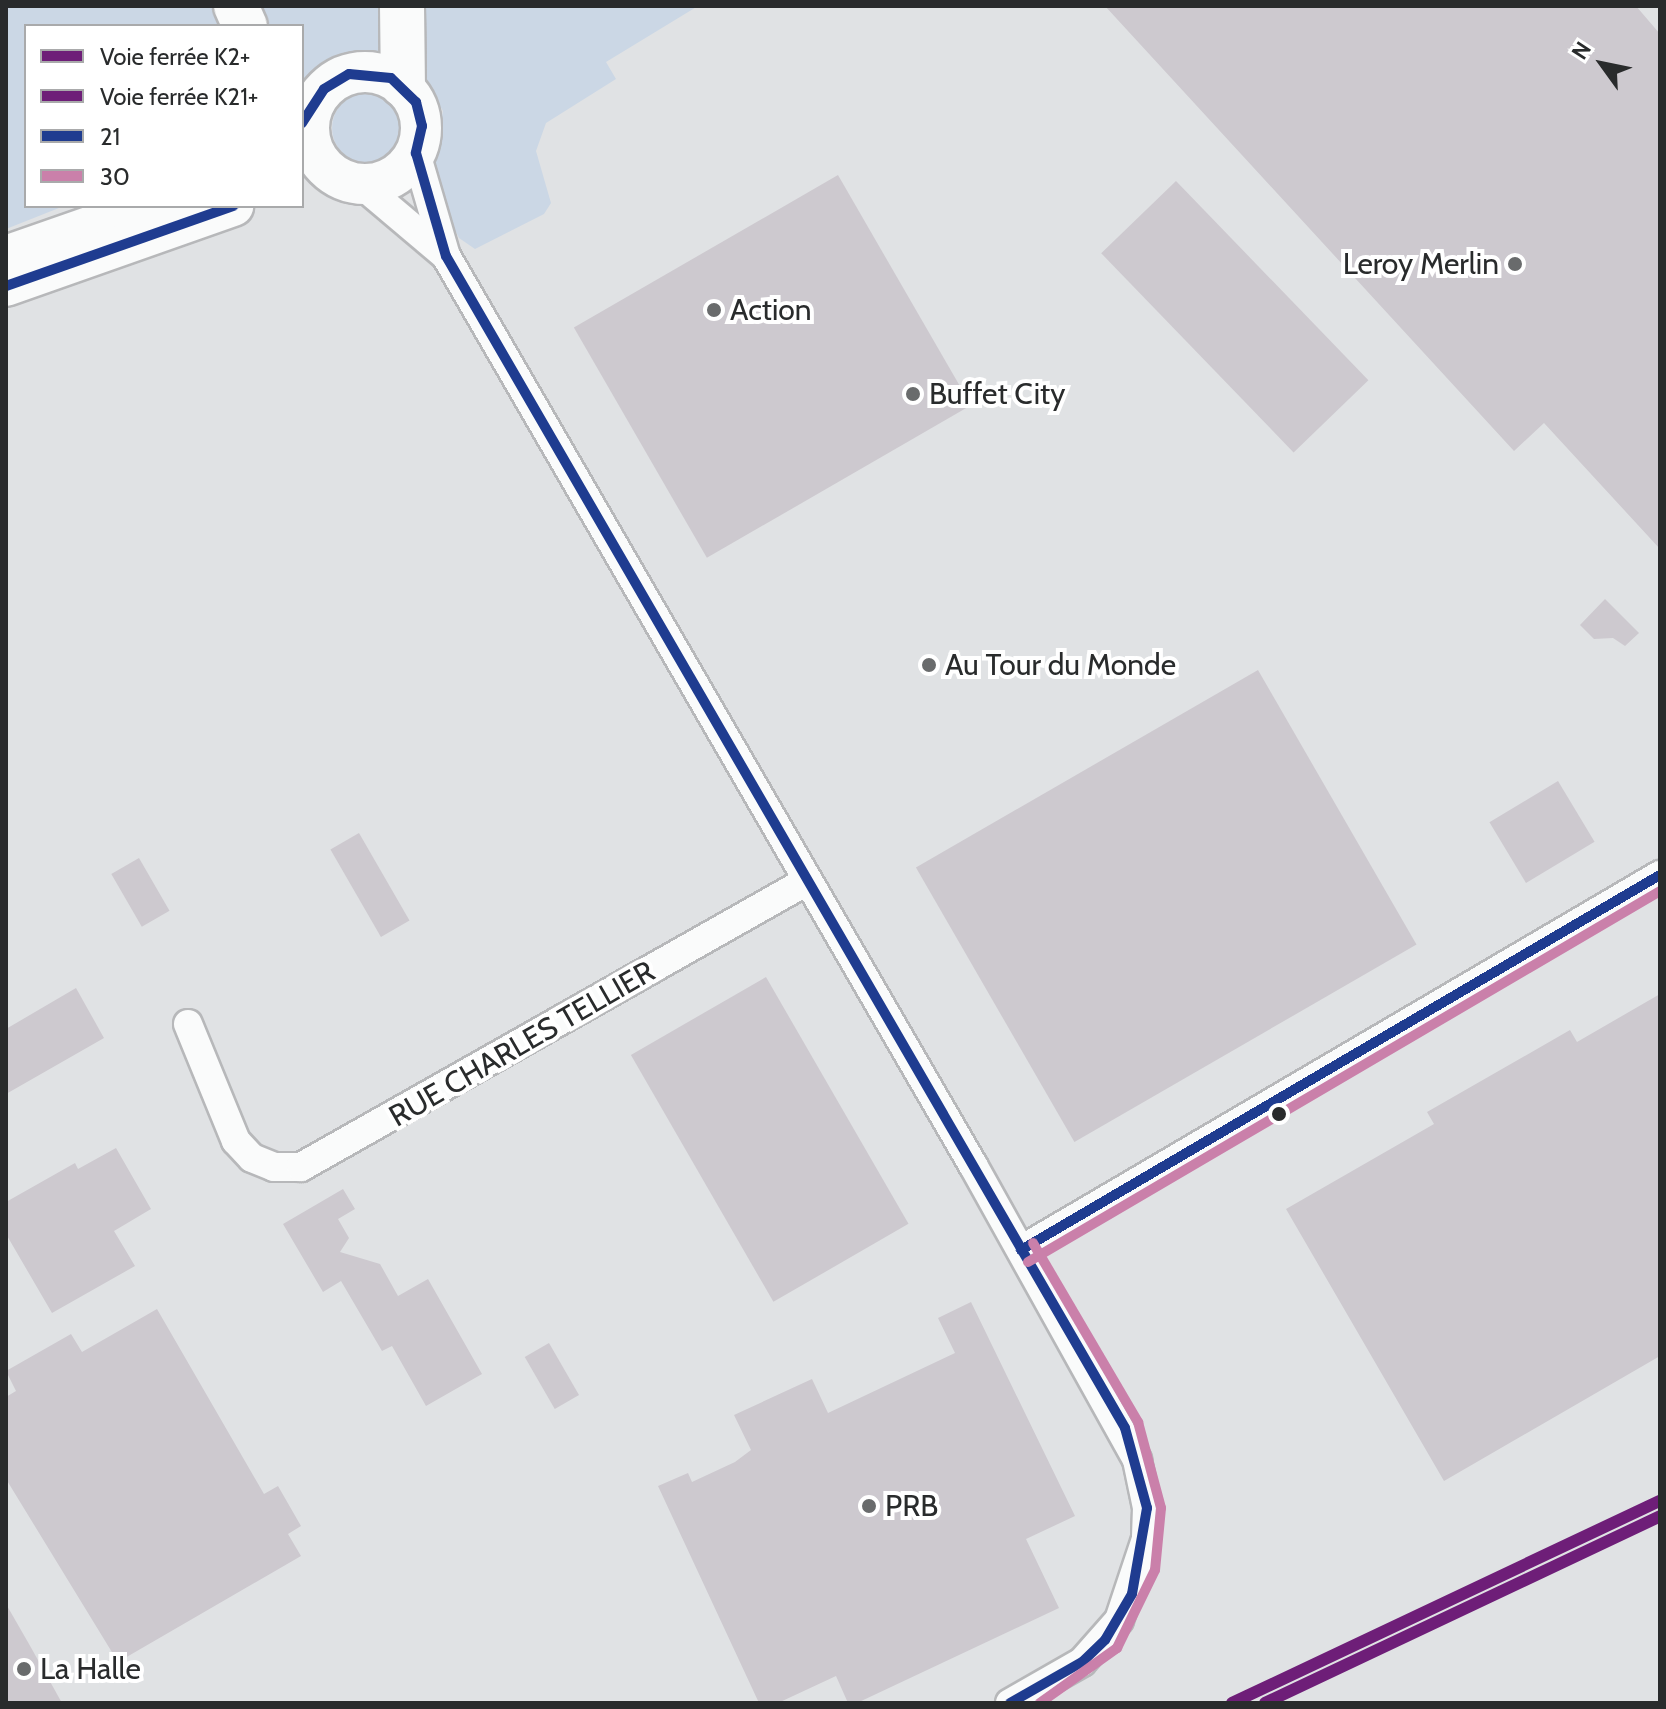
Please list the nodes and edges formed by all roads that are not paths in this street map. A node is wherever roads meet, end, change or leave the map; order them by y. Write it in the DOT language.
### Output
graph roads {
  1 [pos="402,6"];
  2 [pos="403,85"];
  3 [pos="306,119"];
  4 [pos="416,153"];
  5 [pos="334,182"];
  6 [pos="143,208"];
  7 [pos="227,208"];
  8 [pos="6,256"];
  9 [pos="446,256"];
  10 [pos="6,286"];
  11 [pos="1660,875"];
  12 [pos="807,881"];
  13 [pos="188,1024"];
  14 [pos="1021,1250"];
  15 [pos="1010,1703"];
  1 -- 2 [label="main road"];
  2 -- 3 [label="street"];
  2 -- 4 [label="street"];
  3 -- 5 [label="street"];
  4 -- 5 [label="street"];
  4 -- 9 [label="street"];
  5 -- 9 [label="street"];
  6 -- 8 [label="street"];
  7 -- 10 [label="street"];
  9 -- 12 [label="street"];
  11 -- 14 [label="street"];
  12 -- 13 [label="street, RUE CHARLES TELLIER"];
  12 -- 14 [label="street"];
  14 -- 15 [label="street"];
}
